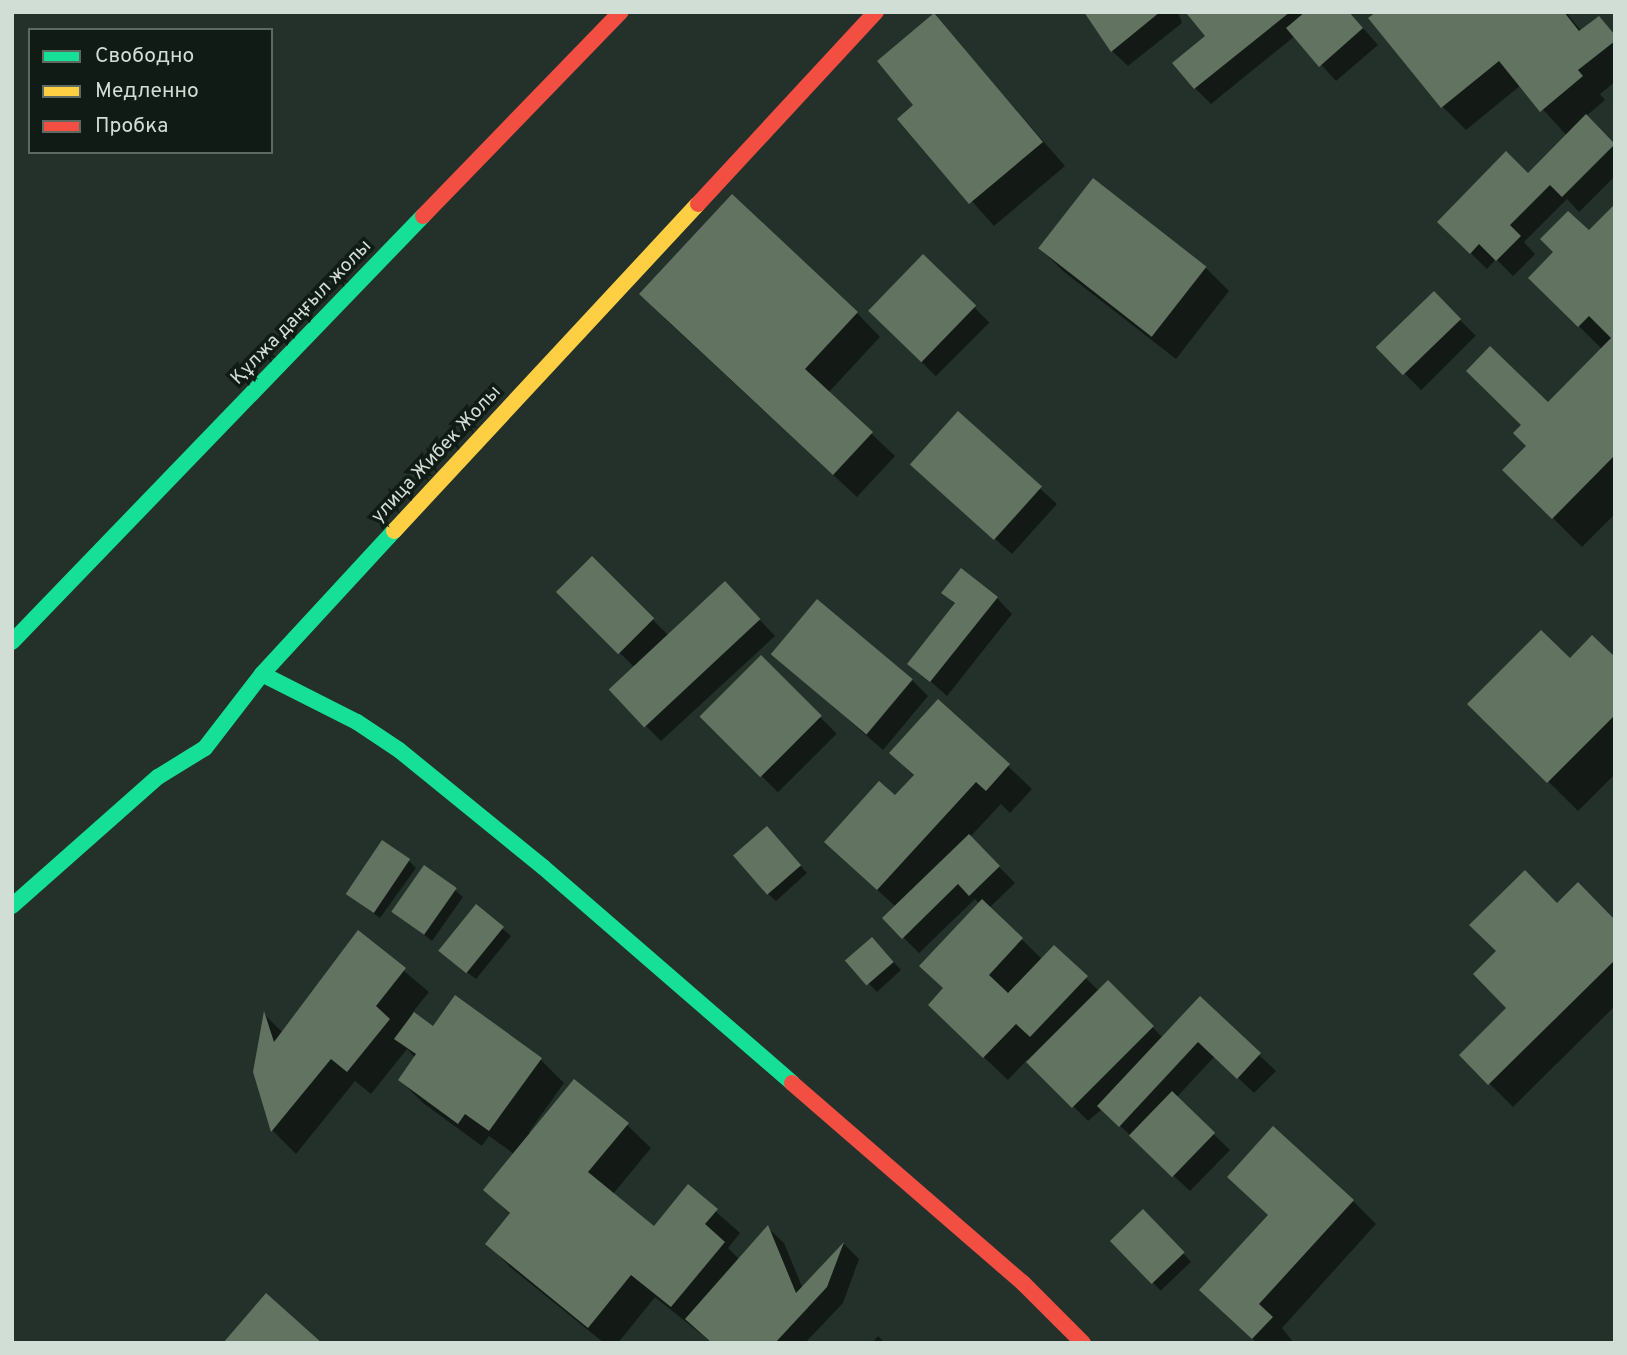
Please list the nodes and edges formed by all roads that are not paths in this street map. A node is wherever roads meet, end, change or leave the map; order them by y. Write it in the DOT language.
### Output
graph roads {
  1 [pos="621,12"];
  2 [pos="876,12"];
  3 [pos="12,642"];
  4 [pos="262,674"];
  5 [pos="12,906"];
  6 [pos="1083,1343"];
  1 -- 3 [label="street, Құлжа даңғыл жолы"];
  2 -- 4 [label="street, улица Жибек Жолы"];
  4 -- 5 [label="street, улица Жибек Жолы"];
  4 -- 6 [label="street"];
}
